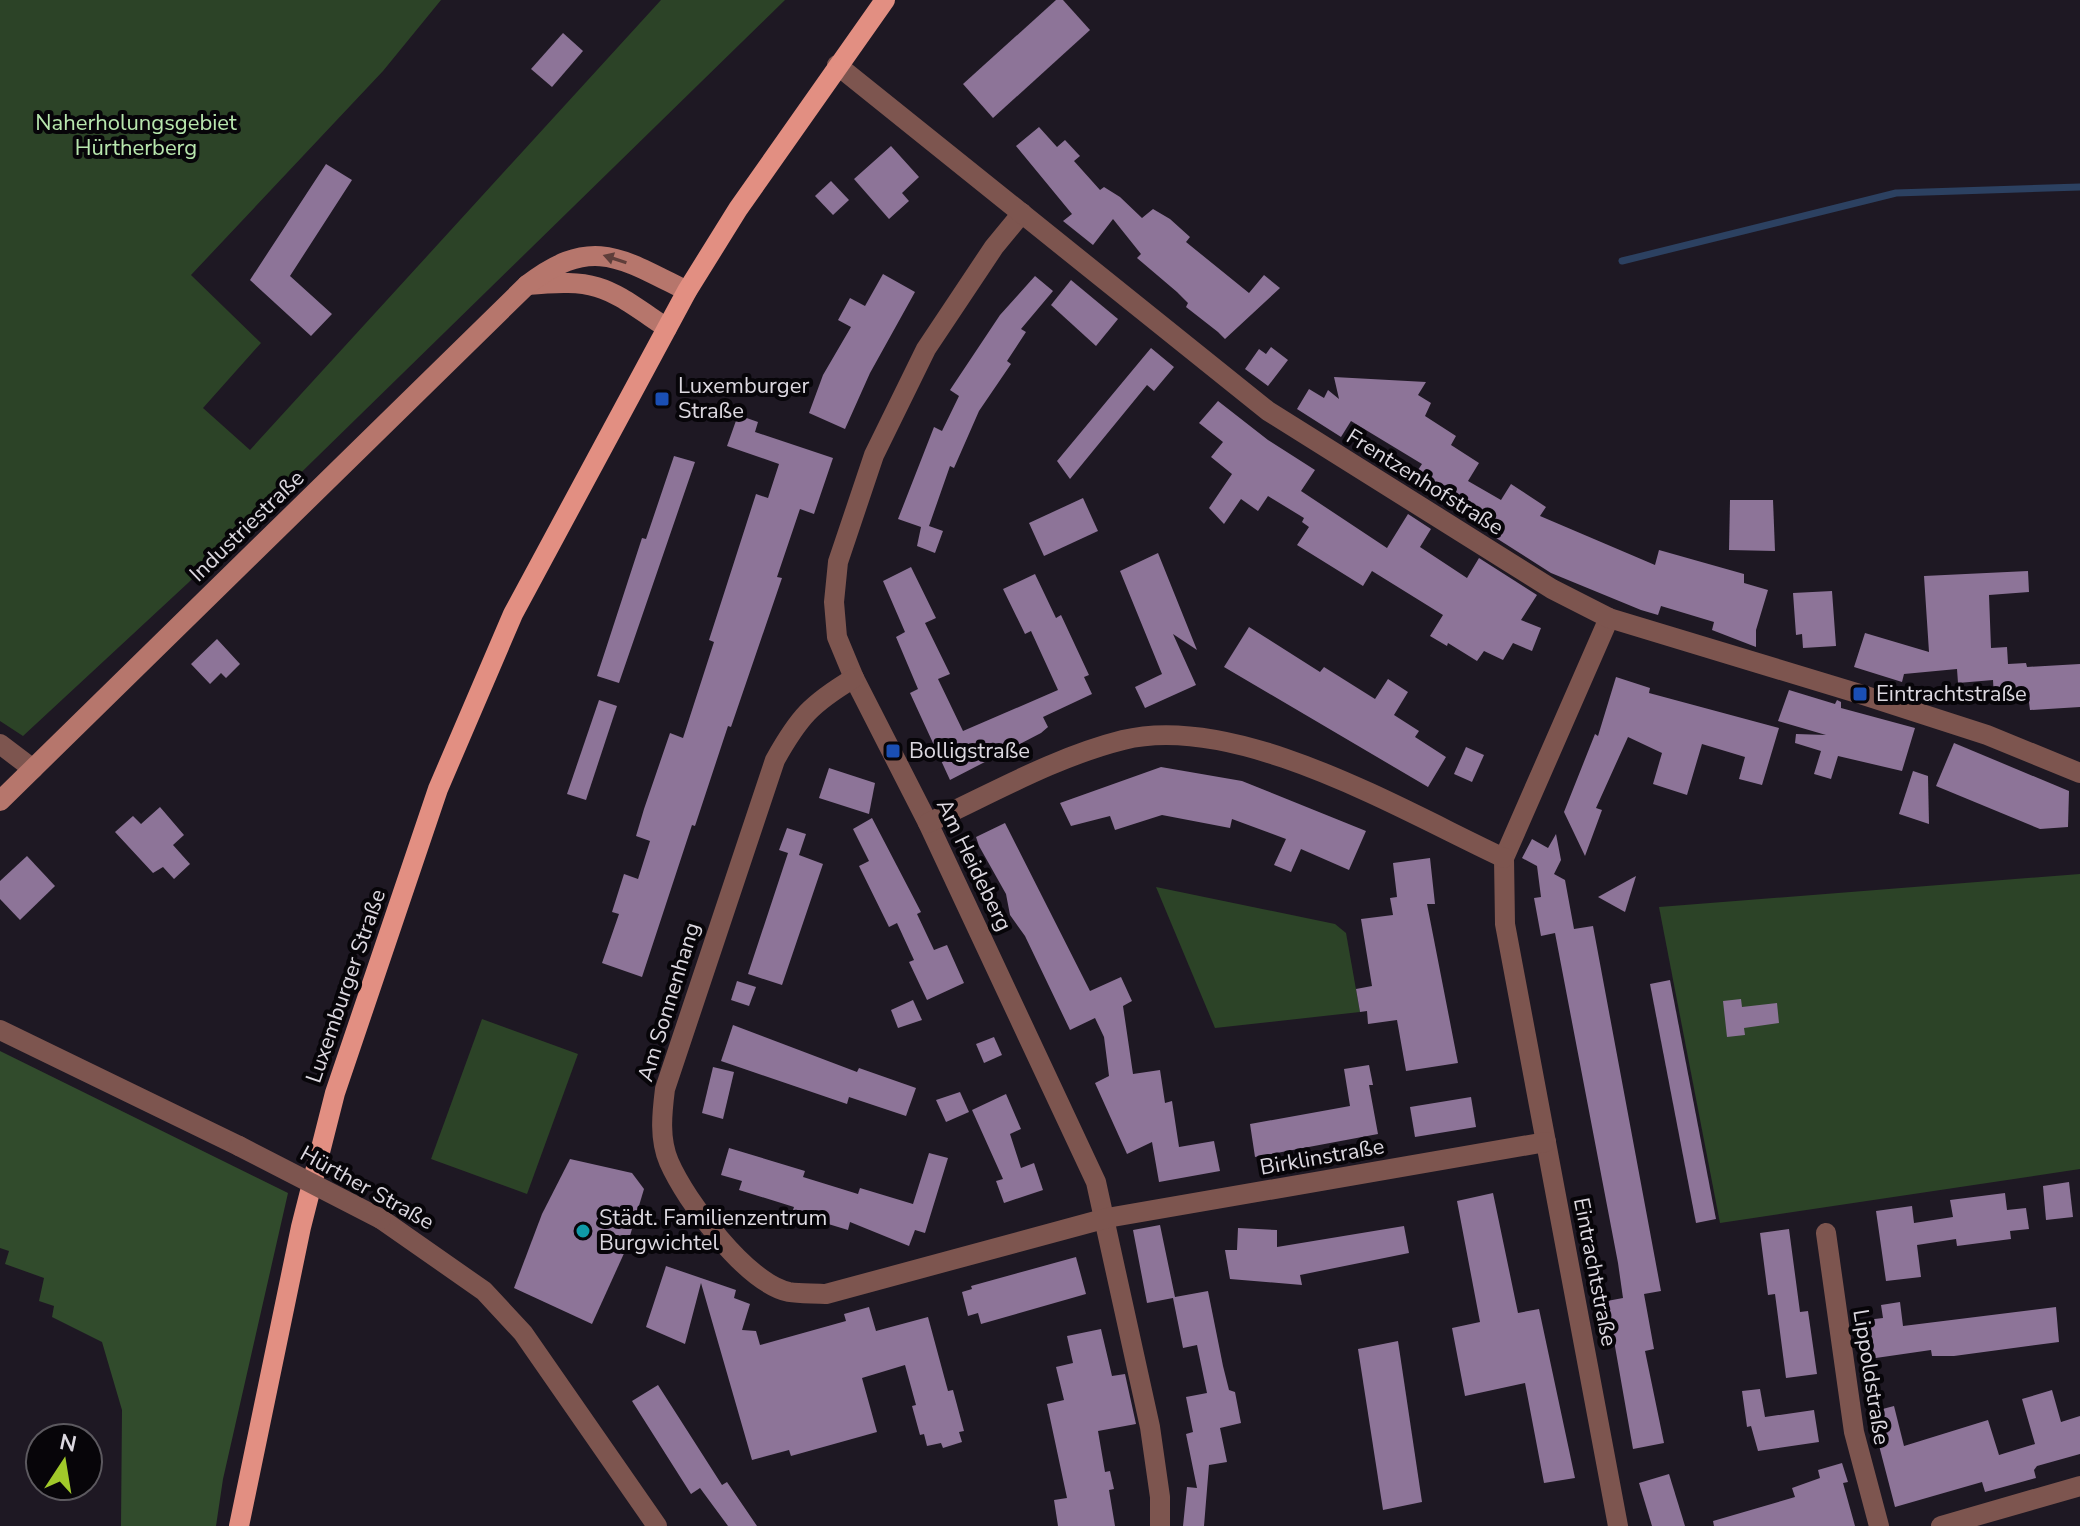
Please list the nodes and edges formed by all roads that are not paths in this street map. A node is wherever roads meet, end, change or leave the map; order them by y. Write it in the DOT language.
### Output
graph roads {
  1 [pos="885,0"];
  2 [pos="837,65"];
  3 [pos="1022,213"];
  4 [pos="527,285"];
  5 [pos="687,291"];
  6 [pos="667,328"];
  7 [pos="1609,618"];
  8 [pos="854,678"];
  9 [pos="0,744"];
  10 [pos="33,769"];
  11 [pos="2080,773"];
  12 [pos="0,801"];
  13 [pos="928,823"];
  14 [pos="1504,858"];
  15 [pos="0,1030"];
  16 [pos="1546,1142"];
  17 [pos="1107,1218"];
  18 [pos="1826,1233"];
  19 [pos="2080,1486"];
  20 [pos="239,1526"];
  21 [pos="657,1526"];
  22 [pos="1160,1526"];
  23 [pos="1618,1526"];
  24 [pos="1879,1526"];
  25 [pos="1941,1526"];
  1 -- 2 [label="main road, Luxemburger Straße"];
  2 -- 3 [label="street, Frentzenhofstraße"];
  2 -- 5 [label="main road, Luxemburger Straße"];
  3 -- 7 [label="street, Frentzenhofstraße"];
  3 -- 8 [label="street, Am Heideberg"];
  5 -- 4 [label="main road, Industriestraße, one-way"];
  4 -- 6 [label="main road"];
  4 -- 10 [label="main road, Industriestraße"];
  5 -- 6 [label="main road, Luxemburger Straße"];
  6 -- 20 [label="main road, Luxemburger Straße"];
  7 -- 11 [label="street, Frentzenhofstraße"];
  7 -- 14 [label="street, Eintrachtstraße"];
  8 -- 13 [label="street, Am Heideberg"];
  8 -- 17 [label="street, Am Sonnenhang"];
  9 -- 10 [label="street"];
  10 -- 12 [label="main road, Industriestraße"];
  13 -- 14 [label="street"];
  13 -- 17 [label="street, Am Heideberg"];
  14 -- 16 [label="street, Eintrachtstraße"];
  15 -- 21 [label="street, Hürther Straße, bridge"];
  16 -- 17 [label="street, Birklinstraße"];
  16 -- 23 [label="street, Eintrachtstraße"];
  17 -- 22 [label="street, Am Heideberg"];
  18 -- 24 [label="street, Lippoldstraße"];
  19 -- 25 [label="street"];
}
